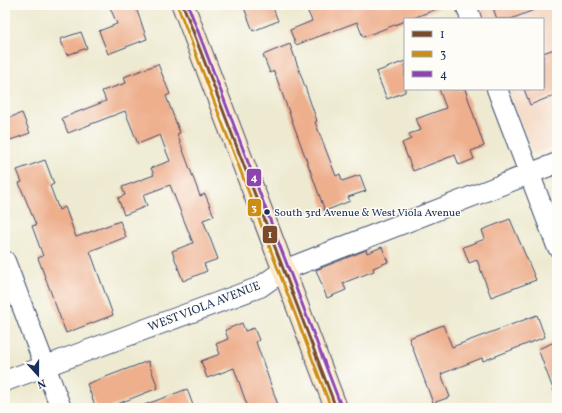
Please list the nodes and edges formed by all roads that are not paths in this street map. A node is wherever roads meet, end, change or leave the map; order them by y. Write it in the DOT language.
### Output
graph roads {
  1 [pos="183,5"];
  2 [pos="466,5"];
  3 [pos="471,18"];
  4 [pos="497,90"];
  5 [pos="557,163"];
  6 [pos="529,174"];
  7 [pos="557,246"];
  8 [pos="5,261"];
  9 [pos="284,270"];
  10 [pos="45,366"];
  11 [pos="5,382"];
  12 [pos="61,408"];
  13 [pos="336,408"];
  1 -- 9 [label="street"];
  2 -- 3 [label="street"];
  4 -- 6 [label="street"];
  5 -- 6 [label="street, WEST VIOLA AVENUE"];
  6 -- 7 [label="street"];
  6 -- 9 [label="street, WEST VIOLA AVENUE"];
  8 -- 10 [label="street"];
  9 -- 10 [label="street, WEST VIOLA AVENUE"];
  9 -- 13 [label="street"];
  10 -- 11 [label="street, WEST VIOLA AVENUE"];
  10 -- 12 [label="street"];
}
